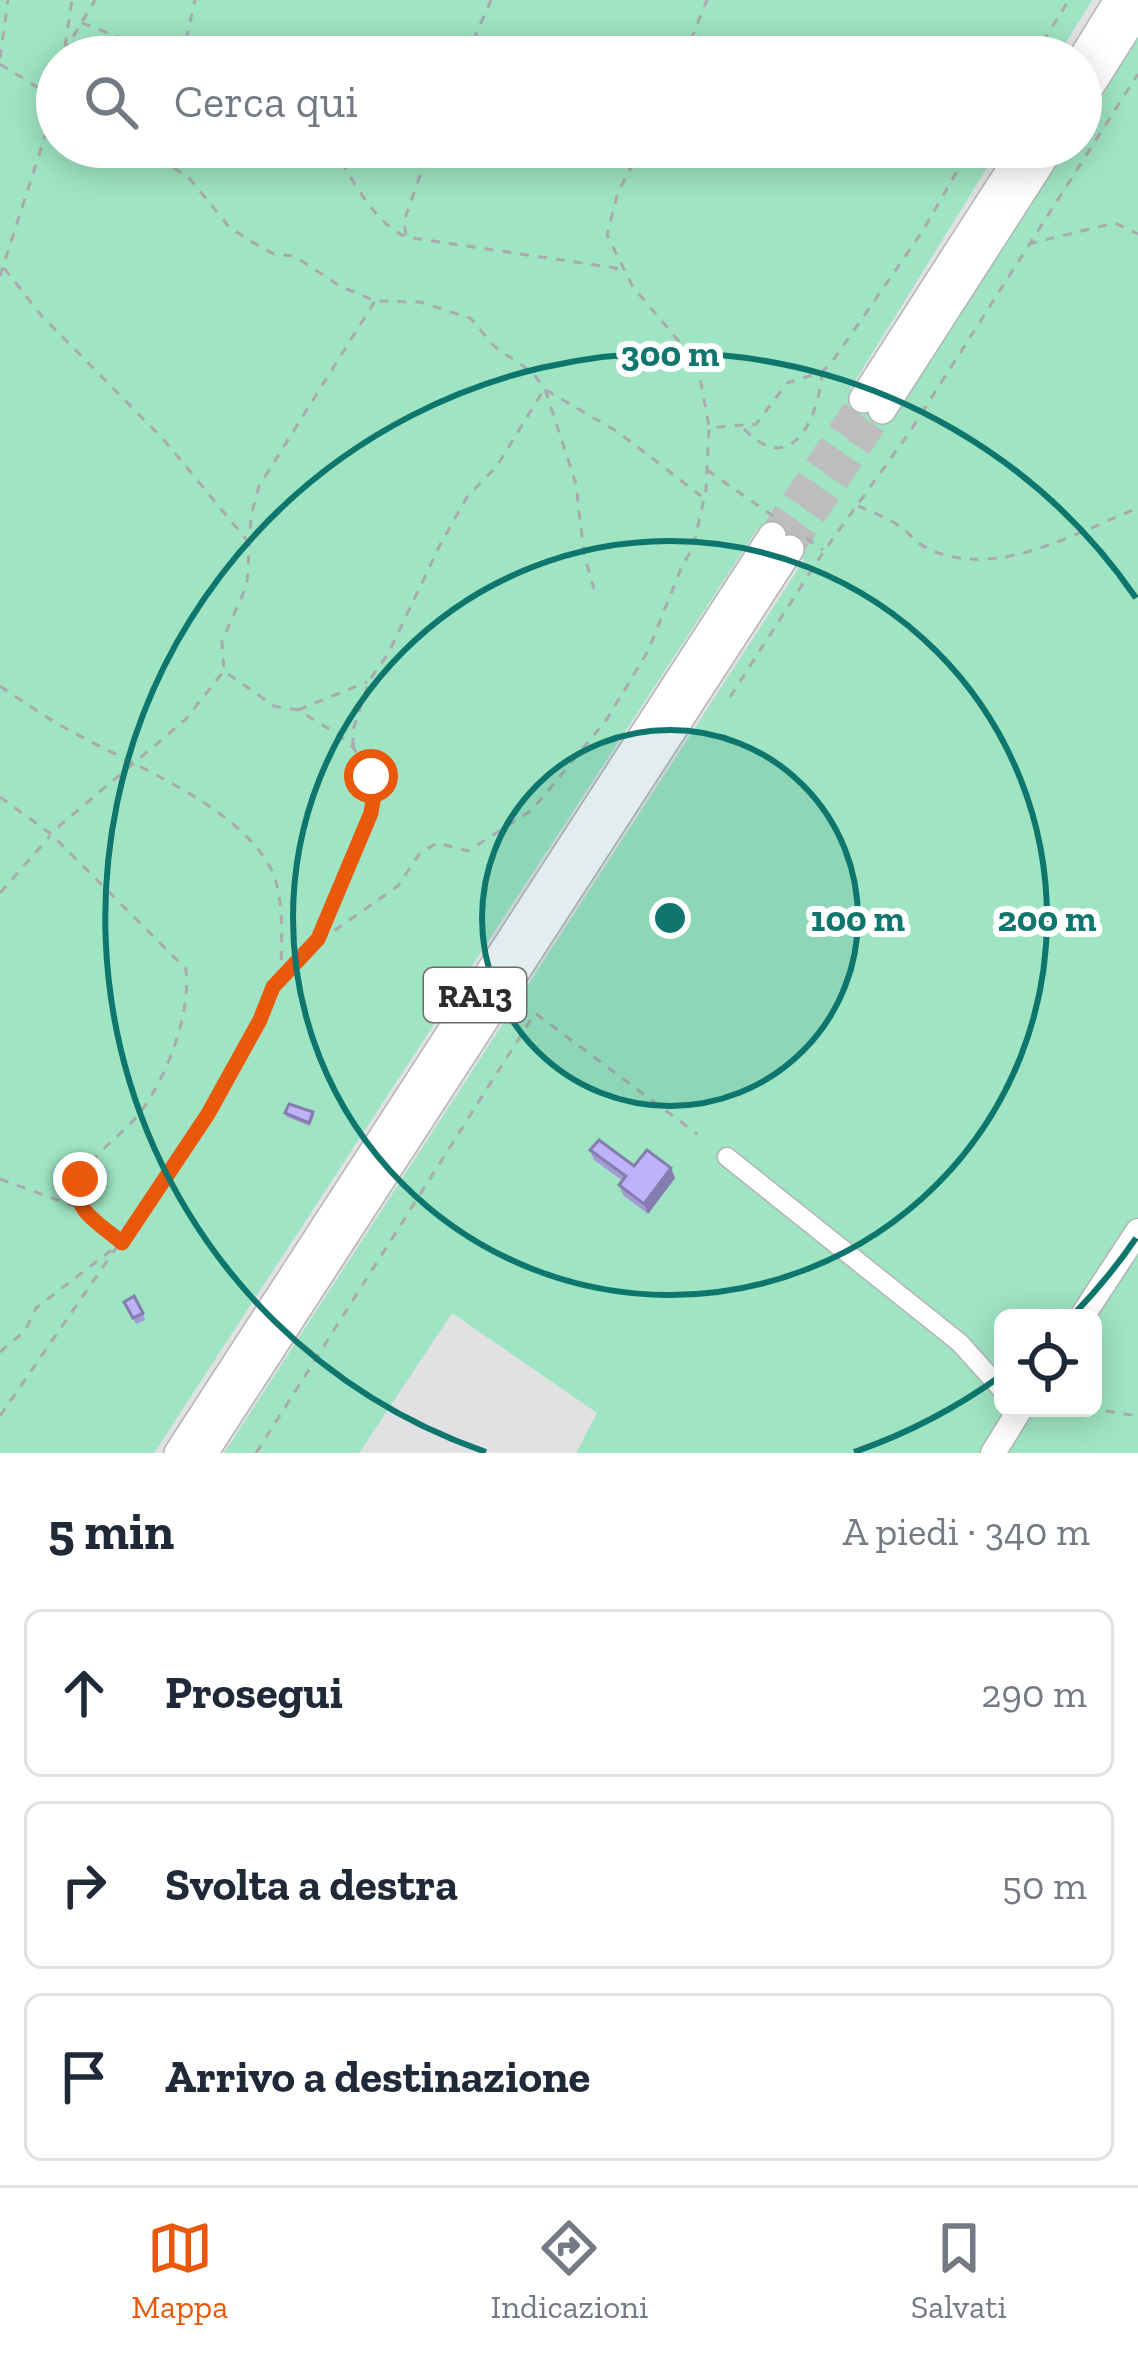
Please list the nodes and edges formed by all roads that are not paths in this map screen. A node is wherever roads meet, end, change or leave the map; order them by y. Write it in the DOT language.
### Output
graph roads {
  1 [pos="1118,0"];
  2 [pos="1138,11"];
  3 [pos="1095,36"];
  4 [pos="1102,67"];
  5 [pos="1013,168"];
  6 [pos="1036,168"];
  7 [pos="727,1157"];
  8 [pos="1138,1231"];
  9 [pos="1087,1309"];
  10 [pos="994,1381"];
  11 [pos="1014,1417"];
  12 [pos="178,1453"];
  13 [pos="204,1453"];
  14 [pos="993,1453"];
  1 -- 3 [label="highway"];
  2 -- 4 [label="highway"];
  5 -- 6 [label="highway"];
  7 -- 10 [label="street"];
  8 -- 9 [label="main road"];
  11 -- 14 [label="main road"];
  12 -- 13 [label="highway, RA13"];
}
